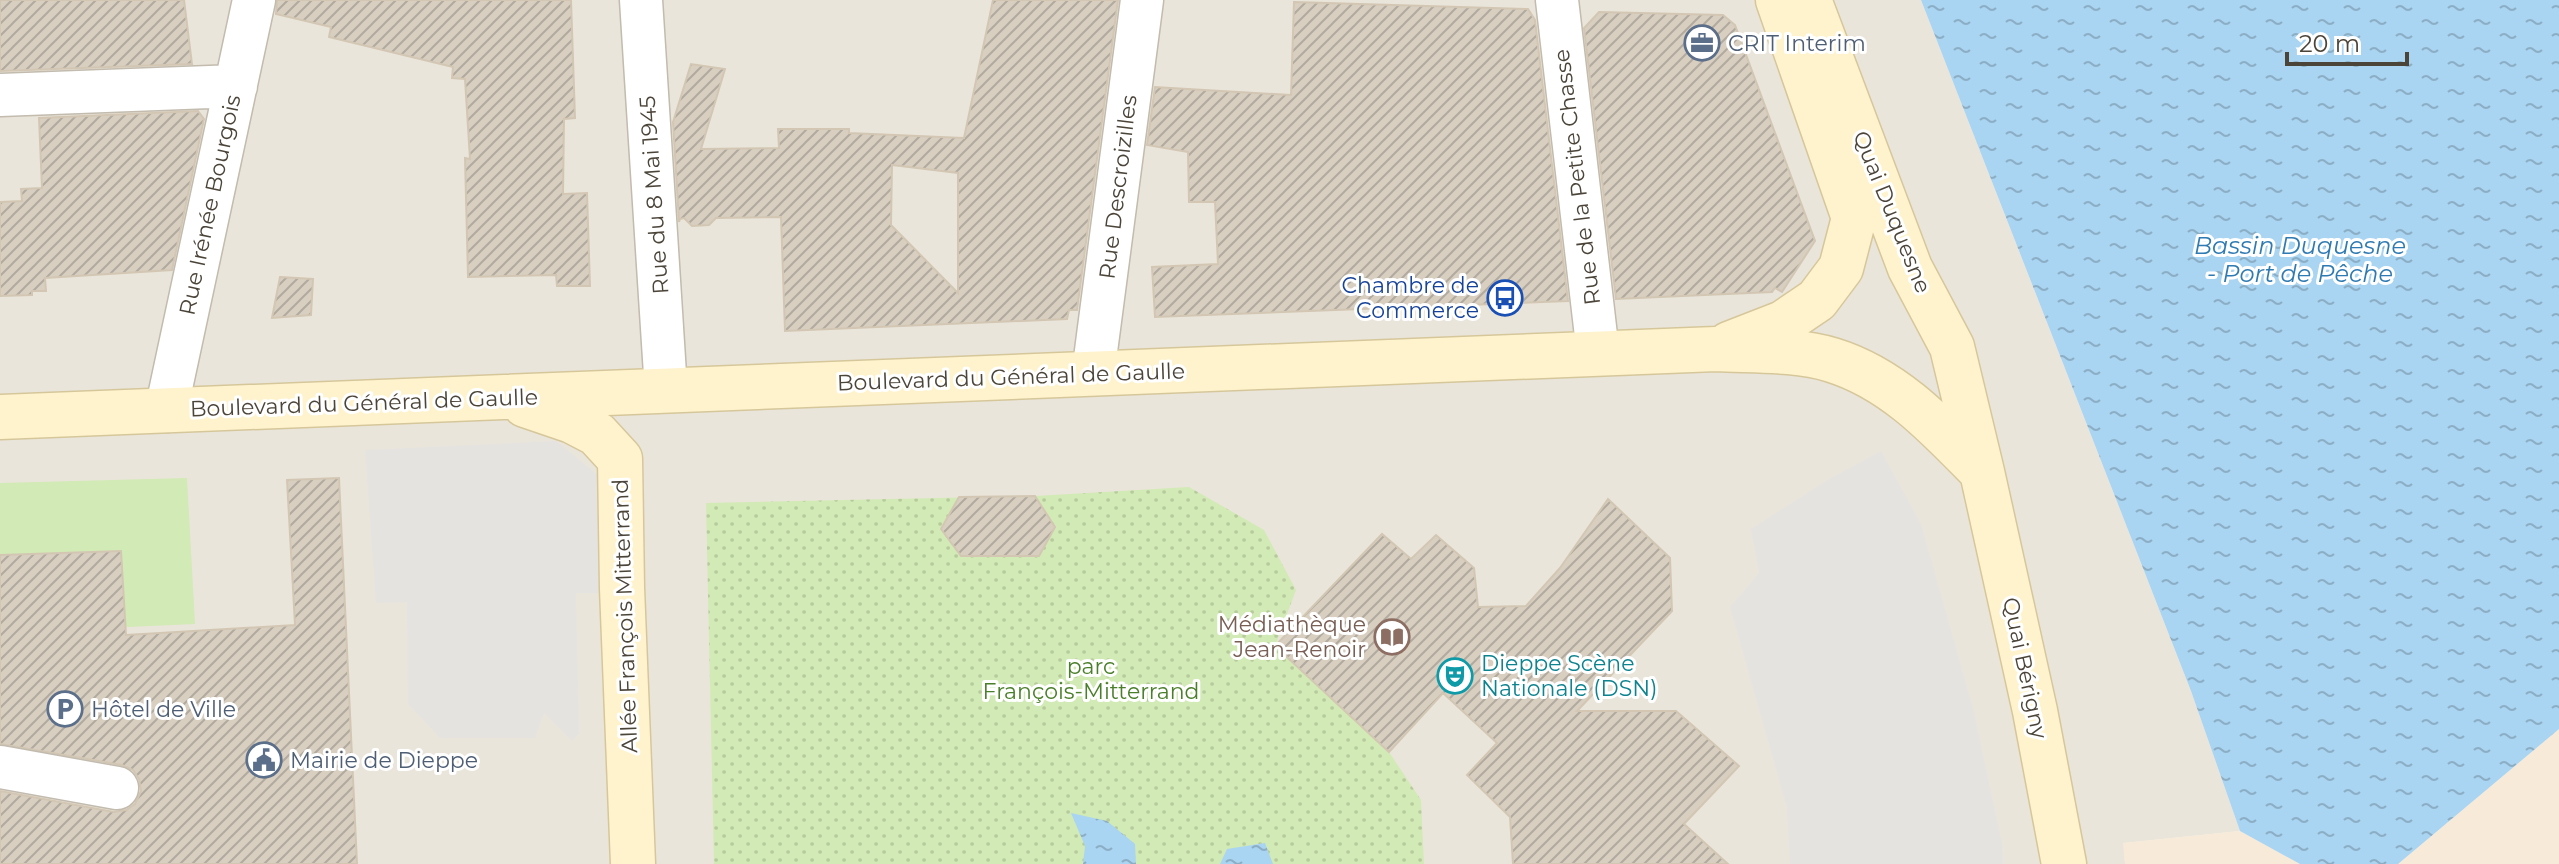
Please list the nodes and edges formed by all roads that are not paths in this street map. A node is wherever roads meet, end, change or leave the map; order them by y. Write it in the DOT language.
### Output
graph roads {
  1 [pos="254,0"];
  2 [pos="641,0"];
  3 [pos="1142,0"];
  4 [pos="1557,0"];
  5 [pos="1778,0"];
  6 [pos="1809,0"];
  7 [pos="236,86"];
  8 [pos="0,95"];
  9 [pos="1716,349"];
  10 [pos="1598,353"];
  11 [pos="1093,374"];
  12 [pos="666,390"];
  13 [pos="499,397"];
  14 [pos="166,411"];
  15 [pos="0,417"];
  16 [pos="1982,472"];
  17 [pos="0,767"];
  18 [pos="117,788"];
  19 [pos="633,864"];
  20 [pos="2064,864"];
  1 -- 7 [label="street, Rue Irénée Bourgois"];
  2 -- 12 [label="street, Rue du 8 Mai 1945"];
  3 -- 11 [label="street, Rue Descroizilles"];
  4 -- 10 [label="street, Rue de la Petite Chasse"];
  5 -- 9 [label="main road, Quai Duquesne"];
  6 -- 16 [label="main road, Quai Duquesne"];
  7 -- 8 [label="street"];
  7 -- 14 [label="street, Rue Irénée Bourgois"];
  9 -- 10 [label="main road, Boulevard du Général de Gaulle"];
  9 -- 16 [label="main road, Boulevard du Général de Gaulle"];
  10 -- 11 [label="main road, Boulevard du Général de Gaulle"];
  11 -- 12 [label="main road, Boulevard du Général de Gaulle"];
  12 -- 13 [label="main road, Boulevard du Général de Gaulle"];
  13 -- 14 [label="main road, Boulevard du Général de Gaulle"];
  13 -- 19 [label="main road, Allée François Mitterrand"];
  14 -- 15 [label="main road, Boulevard du Général de Gaulle"];
  16 -- 20 [label="main road, Quai Bérigny"];
  17 -- 18 [label="street"];
}
